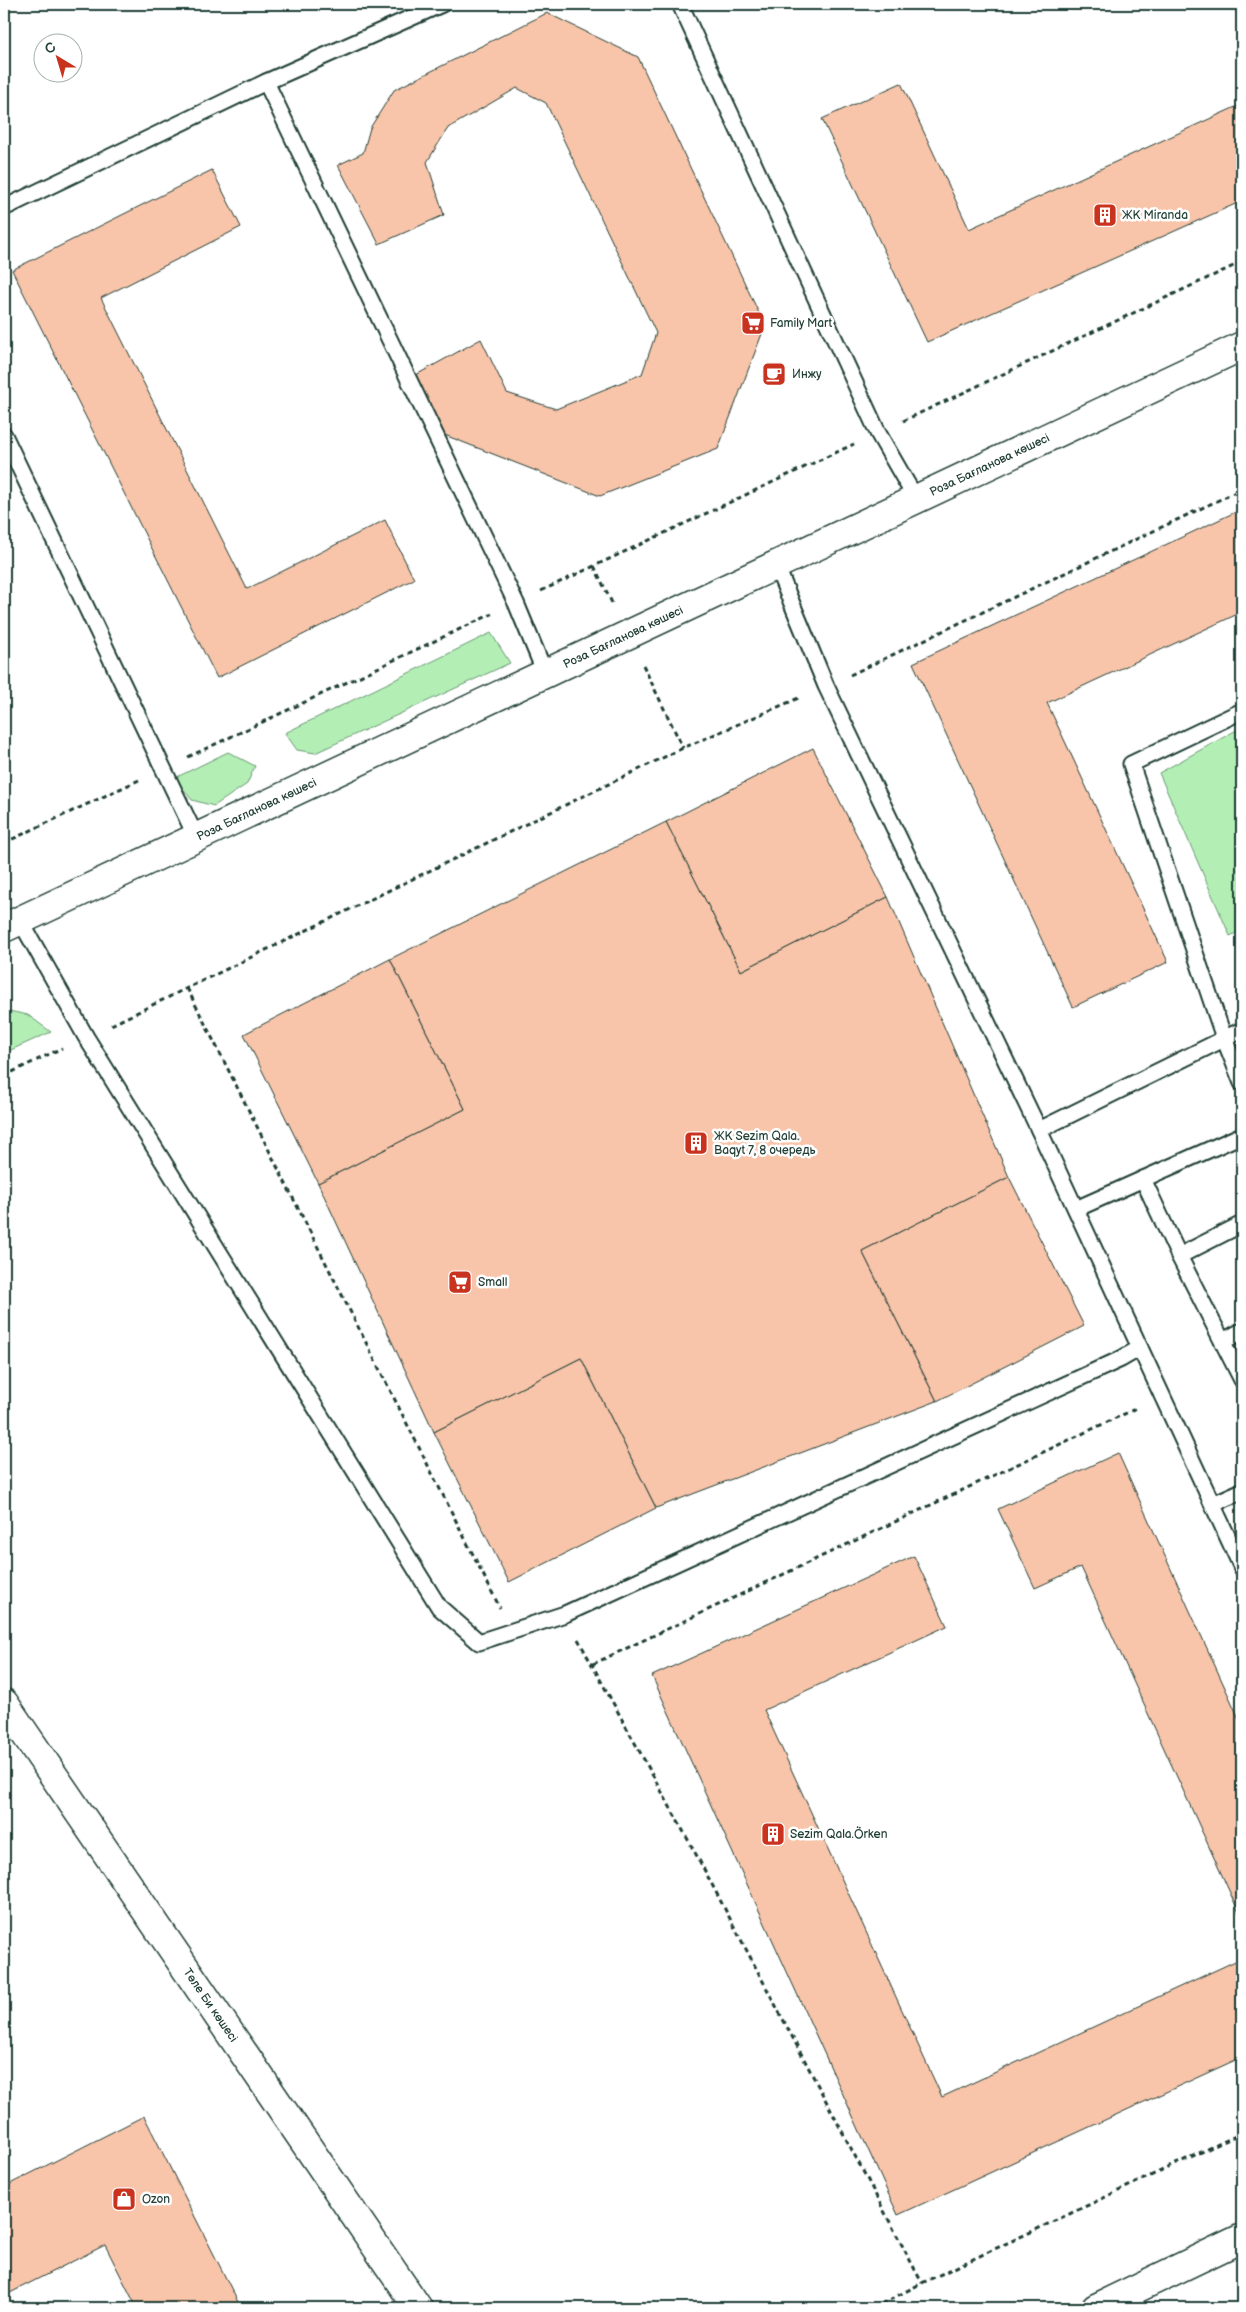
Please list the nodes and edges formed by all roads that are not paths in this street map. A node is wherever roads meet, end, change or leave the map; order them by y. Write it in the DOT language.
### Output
graph roads {
  1 [pos="442,4"];
  2 [pos="680,4"];
  3 [pos="266,82"];
  4 [pos="4,208"];
  5 [pos="1242,346"];
  6 [pos="4,435"];
  7 [pos="916,499"];
  8 [pos="776,565"];
  9 [pos="545,673"];
  10 [pos="1242,711"];
  11 [pos="196,837"];
  12 [pos="12,924"];
  13 [pos="1242,1030"];
  14 [pos="1224,1038"];
  15 [pos="1242,1083"];
  16 [pos="1039,1130"];
  17 [pos="1242,1135"];
  18 [pos="1143,1179"];
  19 [pos="1076,1209"];
  20 [pos="1242,1224"];
  21 [pos="1179,1256"];
  22 [pos="1242,1331"];
  23 [pos="1223,1341"];
  24 [pos="1140,1348"];
  25 [pos="1242,1380"];
  26 [pos="1242,1491"];
  27 [pos="1213,1504"];
  28 [pos="1242,1568"];
  29 [pos="4,1703"];
  30 [pos="1242,2238"];
  31 [pos="418,2308"];
  32 [pos="1096,2308"];
  1 -- 3 [label="lane"];
  2 -- 7 [label="lane"];
  3 -- 4 [label="lane"];
  3 -- 9 [label="lane"];
  5 -- 7 [label="street, Роза Бағланова көшесі"];
  6 -- 11 [label="lane"];
  7 -- 8 [label="street, Роза Бағланова көшесі"];
  8 -- 9 [label="street, Роза Бағланова көшесі"];
  8 -- 16 [label="lane"];
  9 -- 11 [label="street, Роза Бағланова көшесі"];
  10 -- 14 [label="lane"];
  11 -- 12 [label="street, Роза Бағланова көшесі"];
  12 -- 24 [label="lane"];
  13 -- 14 [label="lane"];
  14 -- 15 [label="lane"];
  14 -- 16 [label="lane"];
  16 -- 19 [label="lane"];
  17 -- 18 [label="lane"];
  18 -- 19 [label="lane"];
  18 -- 21 [label="lane"];
  19 -- 24 [label="lane"];
  20 -- 21 [label="lane"];
  21 -- 23 [label="lane"];
  22 -- 23 [label="lane"];
  23 -- 25 [label="lane"];
  24 -- 27 [label="lane"];
  26 -- 27 [label="lane"];
  27 -- 28 [label="lane"];
  29 -- 31 [label="street, Төле Би көшесі"];
  30 -- 32 [label="street"];
}
